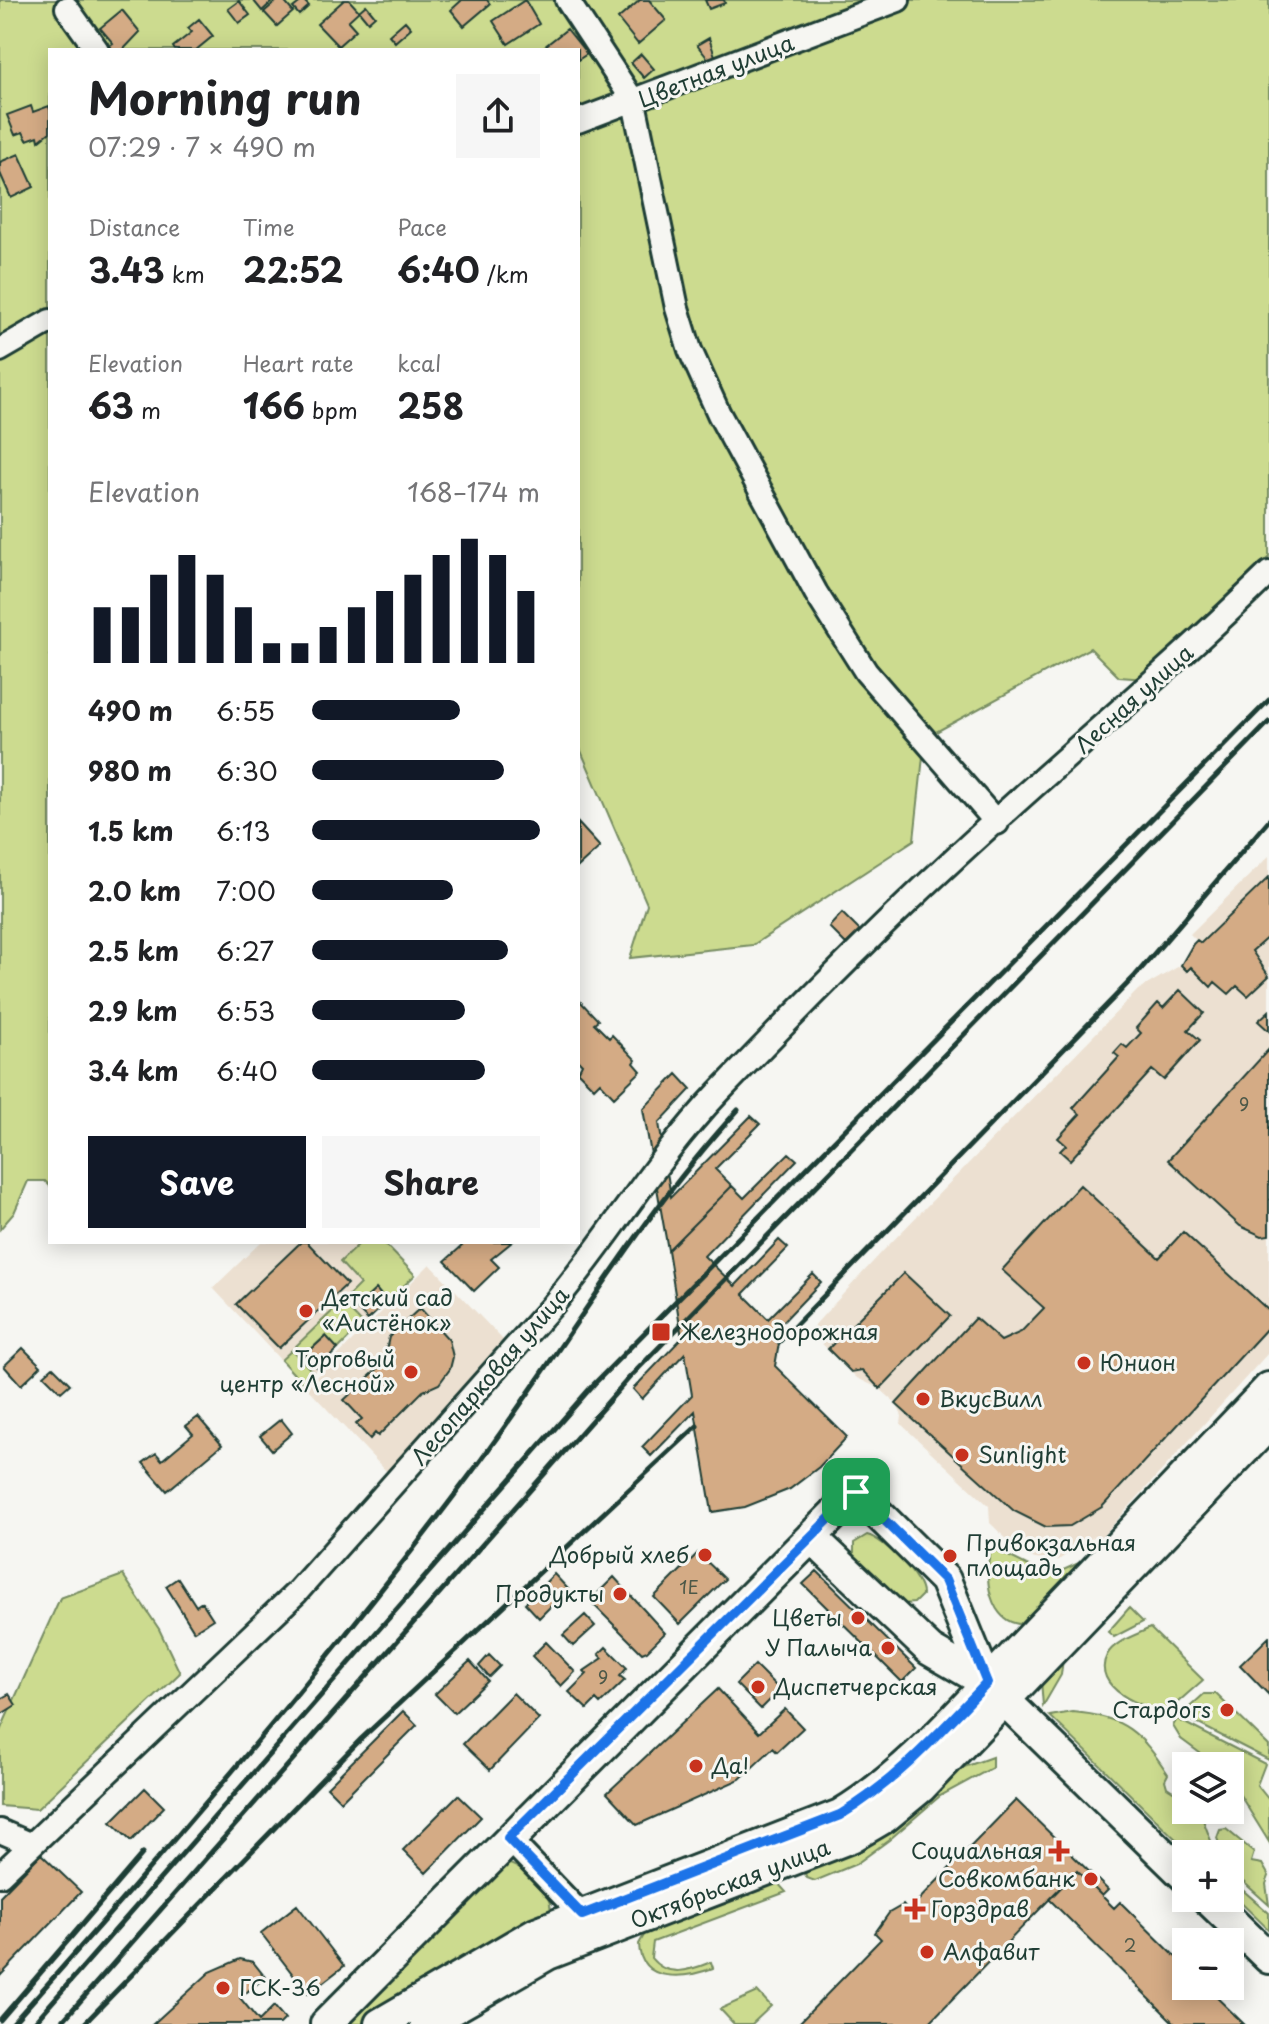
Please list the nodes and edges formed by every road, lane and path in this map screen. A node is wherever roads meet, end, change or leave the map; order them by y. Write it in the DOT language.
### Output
graph roads {
  1 [pos="567,0"];
  2 [pos="898,0"];
  3 [pos="67,8"];
  4 [pos="96,48"];
  5 [pos="634,102"];
  6 [pos="580,120"];
  7 [pos="48,322"];
  8 [pos="0,350"];
  9 [pos="1269,573"];
  10 [pos="997,823"];
  11 [pos="1269,1388"];
  12 [pos="1269,1424"];
  13 [pos="811,1537"];
  14 [pos="961,1620"];
  15 [pos="930,1650"];
  16 [pos="996,1692"];
  17 [pos="0,1831"];
  18 [pos="508,1838"];
  19 [pos="30,1844"];
  20 [pos="1172,1863"];
  21 [pos="0,1875"];
  22 [pos="1221,1912"];
  23 [pos="582,1915"];
  24 [pos="1269,1958"];
  25 [pos="326,2024"];
  26 [pos="380,2024"];
  27 [pos="426,2024"];
  1 -- 5 [label="street"];
  2 -- 5 [label="street, Цветная улица"];
  3 -- 4 [label="street"];
  5 -- 6 [label="street, Цветная улица"];
  5 -- 10 [label="street"];
  7 -- 8 [label="street"];
  9 -- 10 [label="street, Лесная улица"];
  10 -- 19 [label="street, Лесопарковая улица"];
  11 -- 16 [label="main road"];
  12 -- 16 [label="main road"];
  13 -- 14 [label="main road"];
  13 -- 15 [label="main road"];
  13 -- 18 [label="main road"];
  14 -- 15 [label="main road"];
  14 -- 16 [label="main road"];
  15 -- 16 [label="main road"];
  16 -- 20 [label="main road"];
  16 -- 23 [label="main road, Октябрьская улица"];
  16 -- 27 [label="main road, Октябрьская улица"];
  17 -- 19 [label="street"];
  18 -- 23 [label="street"];
  18 -- 25 [label="main road"];
  19 -- 21 [label="street, Лесопарковая улица"];
  22 -- 24 [label="main road"];
  23 -- 26 [label="main road, Октябрьская улица"];
}
